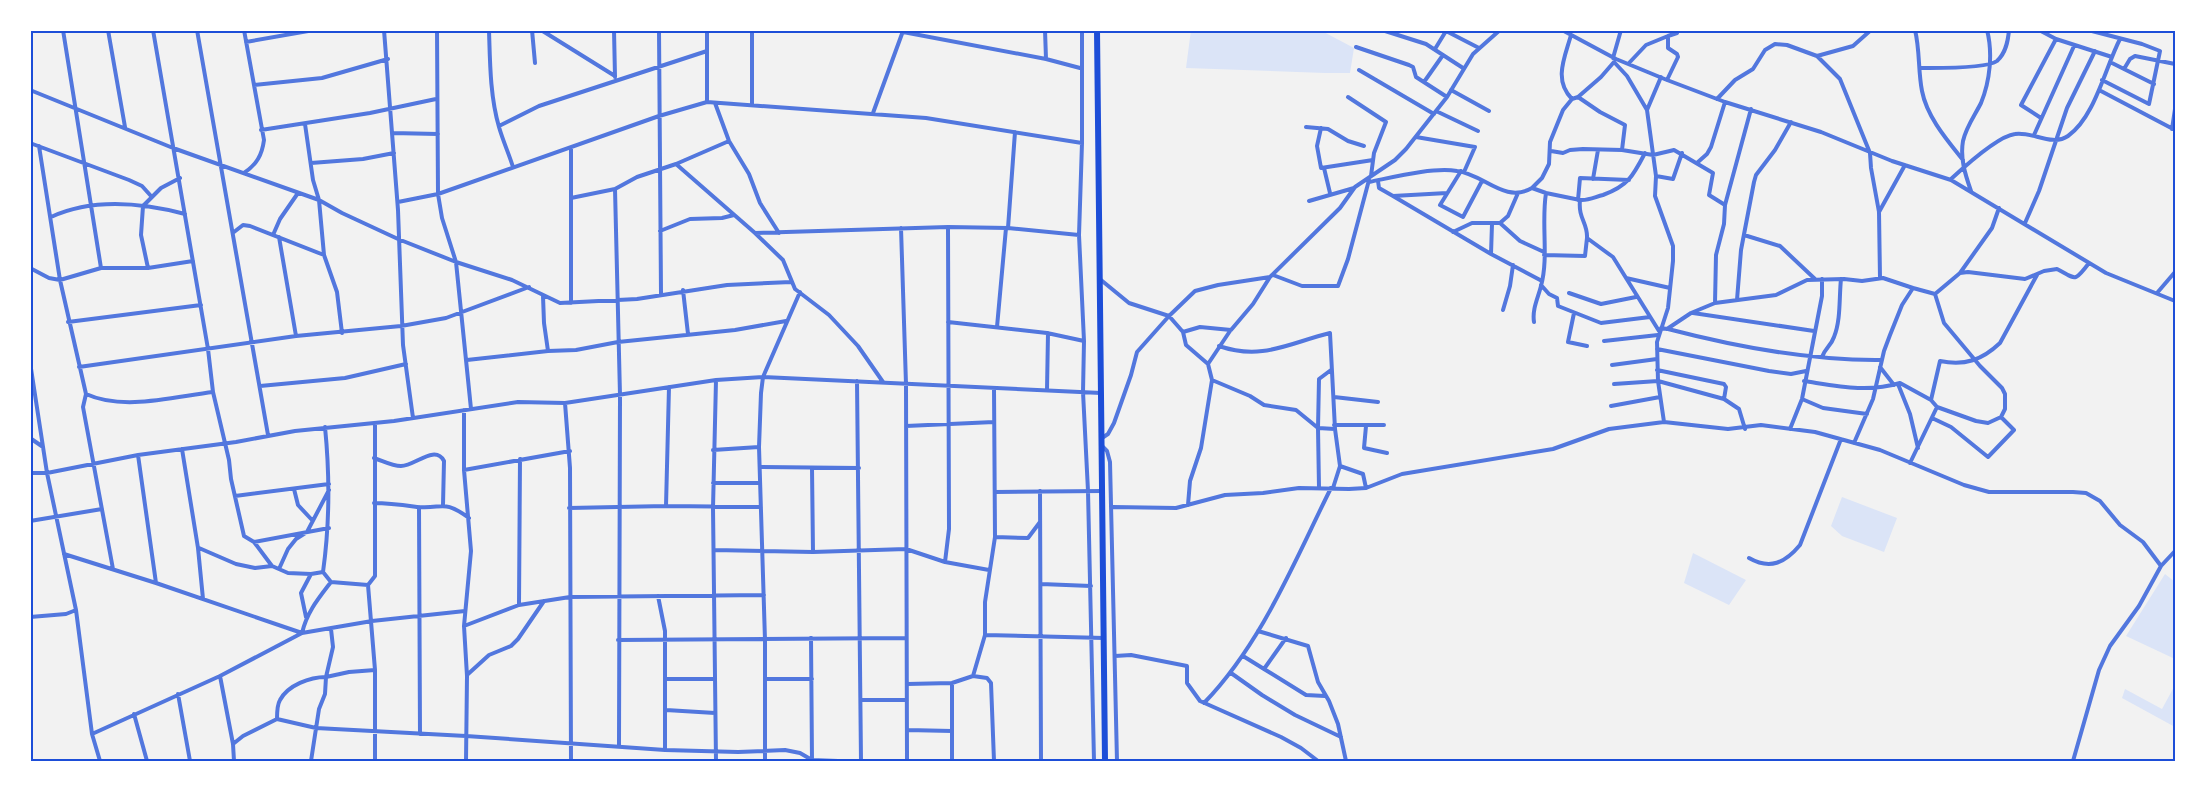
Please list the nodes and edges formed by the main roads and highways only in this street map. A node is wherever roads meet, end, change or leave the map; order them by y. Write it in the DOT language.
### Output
graph roads {
  1 [pos="1097,30"];
  2 [pos="1105,761"];
  1 -- 2 [label="highway"];
}
